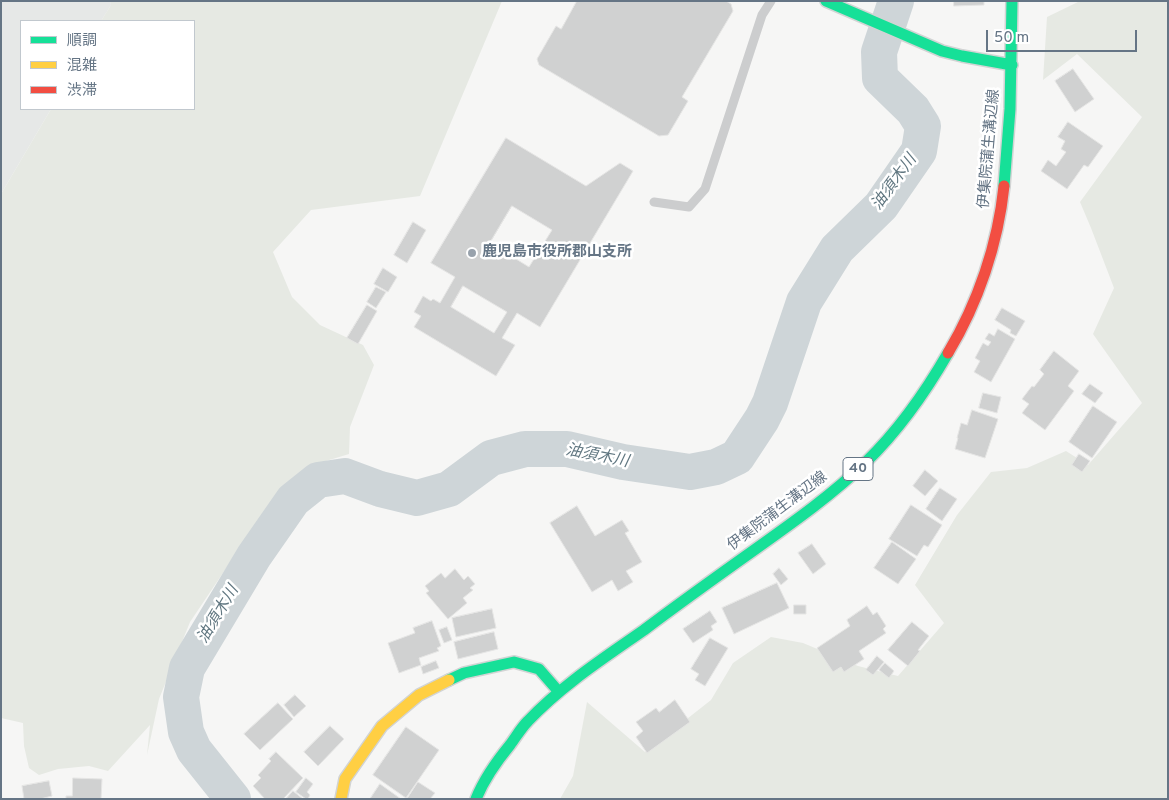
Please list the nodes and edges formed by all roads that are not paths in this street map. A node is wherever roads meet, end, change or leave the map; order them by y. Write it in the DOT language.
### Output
graph roads {
  1 [pos="771,1"];
  2 [pos="826,1"];
  3 [pos="1012,1"];
  4 [pos="1012,65"];
  5 [pos="654,202"];
  6 [pos="559,692"];
  7 [pos="341,799"];
  8 [pos="476,799"];
  1 -- 5 [label="lane"];
  2 -- 4 [label="main road"];
  3 -- 4 [label="main road, 伊集院蒲生溝辺線 / 40"];
  4 -- 6 [label="main road, 伊集院蒲生溝辺線 / 40"];
  6 -- 7 [label="main road"];
  6 -- 8 [label="main road, 伊集院蒲生溝辺線 / 40"];
}
